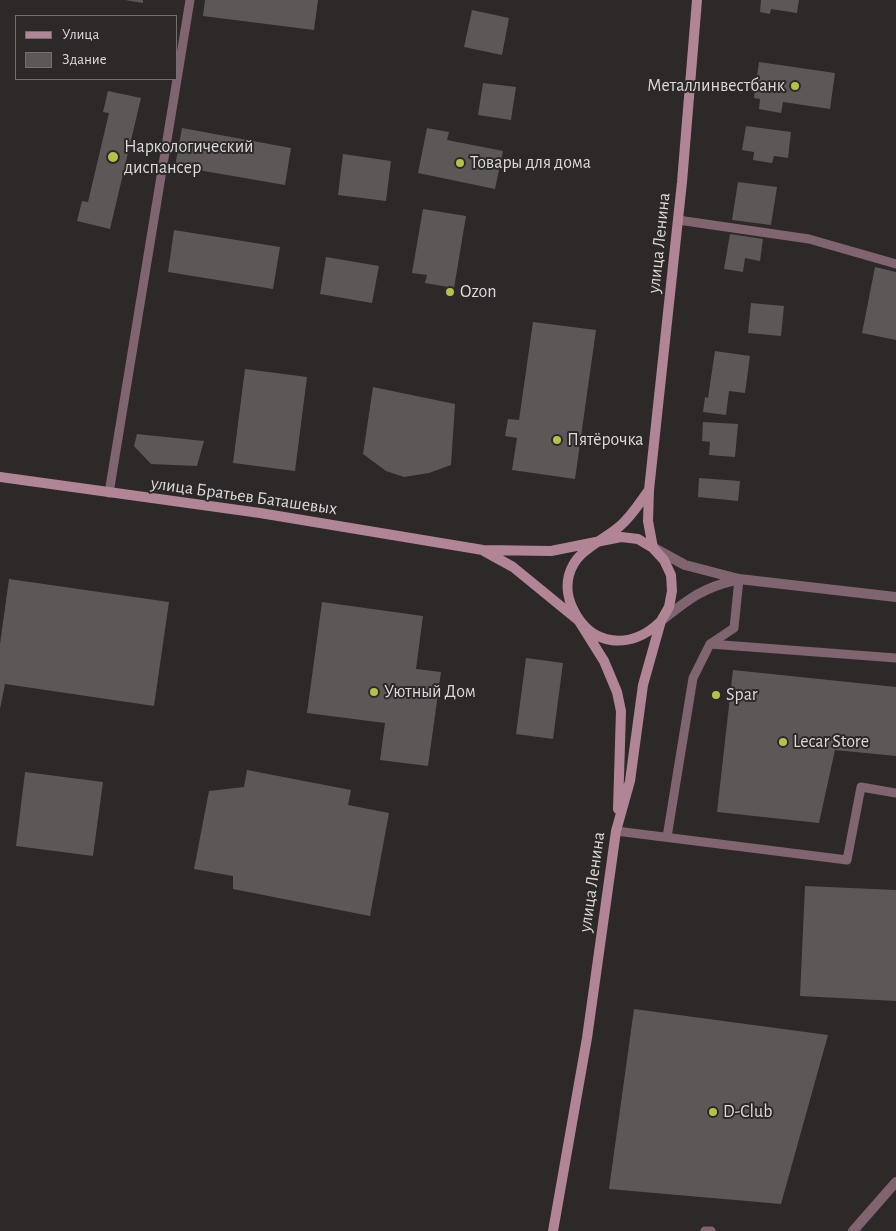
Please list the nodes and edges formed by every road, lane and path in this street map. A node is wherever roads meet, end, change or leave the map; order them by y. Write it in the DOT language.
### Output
graph roads {
  1 [pos="190,0"];
  2 [pos="697,0"];
  3 [pos="178,73"];
  4 [pos="177,80"];
  5 [pos="678,220"];
  6 [pos="896,264"];
  7 [pos="0,477"];
  8 [pos="649,490"];
  9 [pos="109,492"];
  10 [pos="599,540"];
  11 [pos="653,548"];
  12 [pos="482,550"];
  13 [pos="739,579"];
  14 [pos="896,597"];
  15 [pos="579,621"];
  16 [pos="661,621"];
  17 [pos="710,644"];
  18 [pos="896,658"];
  19 [pos="896,793"];
  20 [pos="618,820"];
  21 [pos="616,831"];
  22 [pos="667,837"];
  23 [pos="896,1182"];
  24 [pos="553,1231"];
  25 [pos="705,1231"];
  26 [pos="711,1231"];
  27 [pos="853,1231"];
  1 -- 3 [label="lane"];
  2 -- 5 [label="street, улица Ленина"];
  4 -- 9 [label="lane"];
  5 -- 6 [label="lane"];
  5 -- 8 [label="street, улица Ленина"];
  7 -- 9 [label="street, улица Братьев Баташевых"];
  8 -- 10 [label="street"];
  8 -- 11 [label="street, улица Ленина"];
  9 -- 12 [label="street, улица Братьев Баташевых"];
  10 -- 11 [label="street"];
  10 -- 12 [label="street, улица Братьев Баташевых"];
  10 -- 15 [label="street, улица Братьев Баташевых"];
  11 -- 13 [label="street"];
  11 -- 16 [label="street, улица Ленина"];
  12 -- 15 [label="street, улица Братьев Баташевых"];
  13 -- 14 [label="street"];
  13 -- 16 [label="street"];
  13 -- 17 [label="lane"];
  15 -- 16 [label="street, улица Братьев Баташевых"];
  15 -- 20 [label="street, улица Братьев Баташевых"];
  16 -- 20 [label="street, улица Ленина"];
  17 -- 18 [label="lane"];
  17 -- 22 [label="lane"];
  19 -- 22 [label="lane"];
  20 -- 21 [label="street, улица Ленина"];
  21 -- 22 [label="lane"];
  21 -- 24 [label="street, улица Ленина"];
  23 -- 27 [label="street"];
  25 -- 26 [label="lane"];
}
